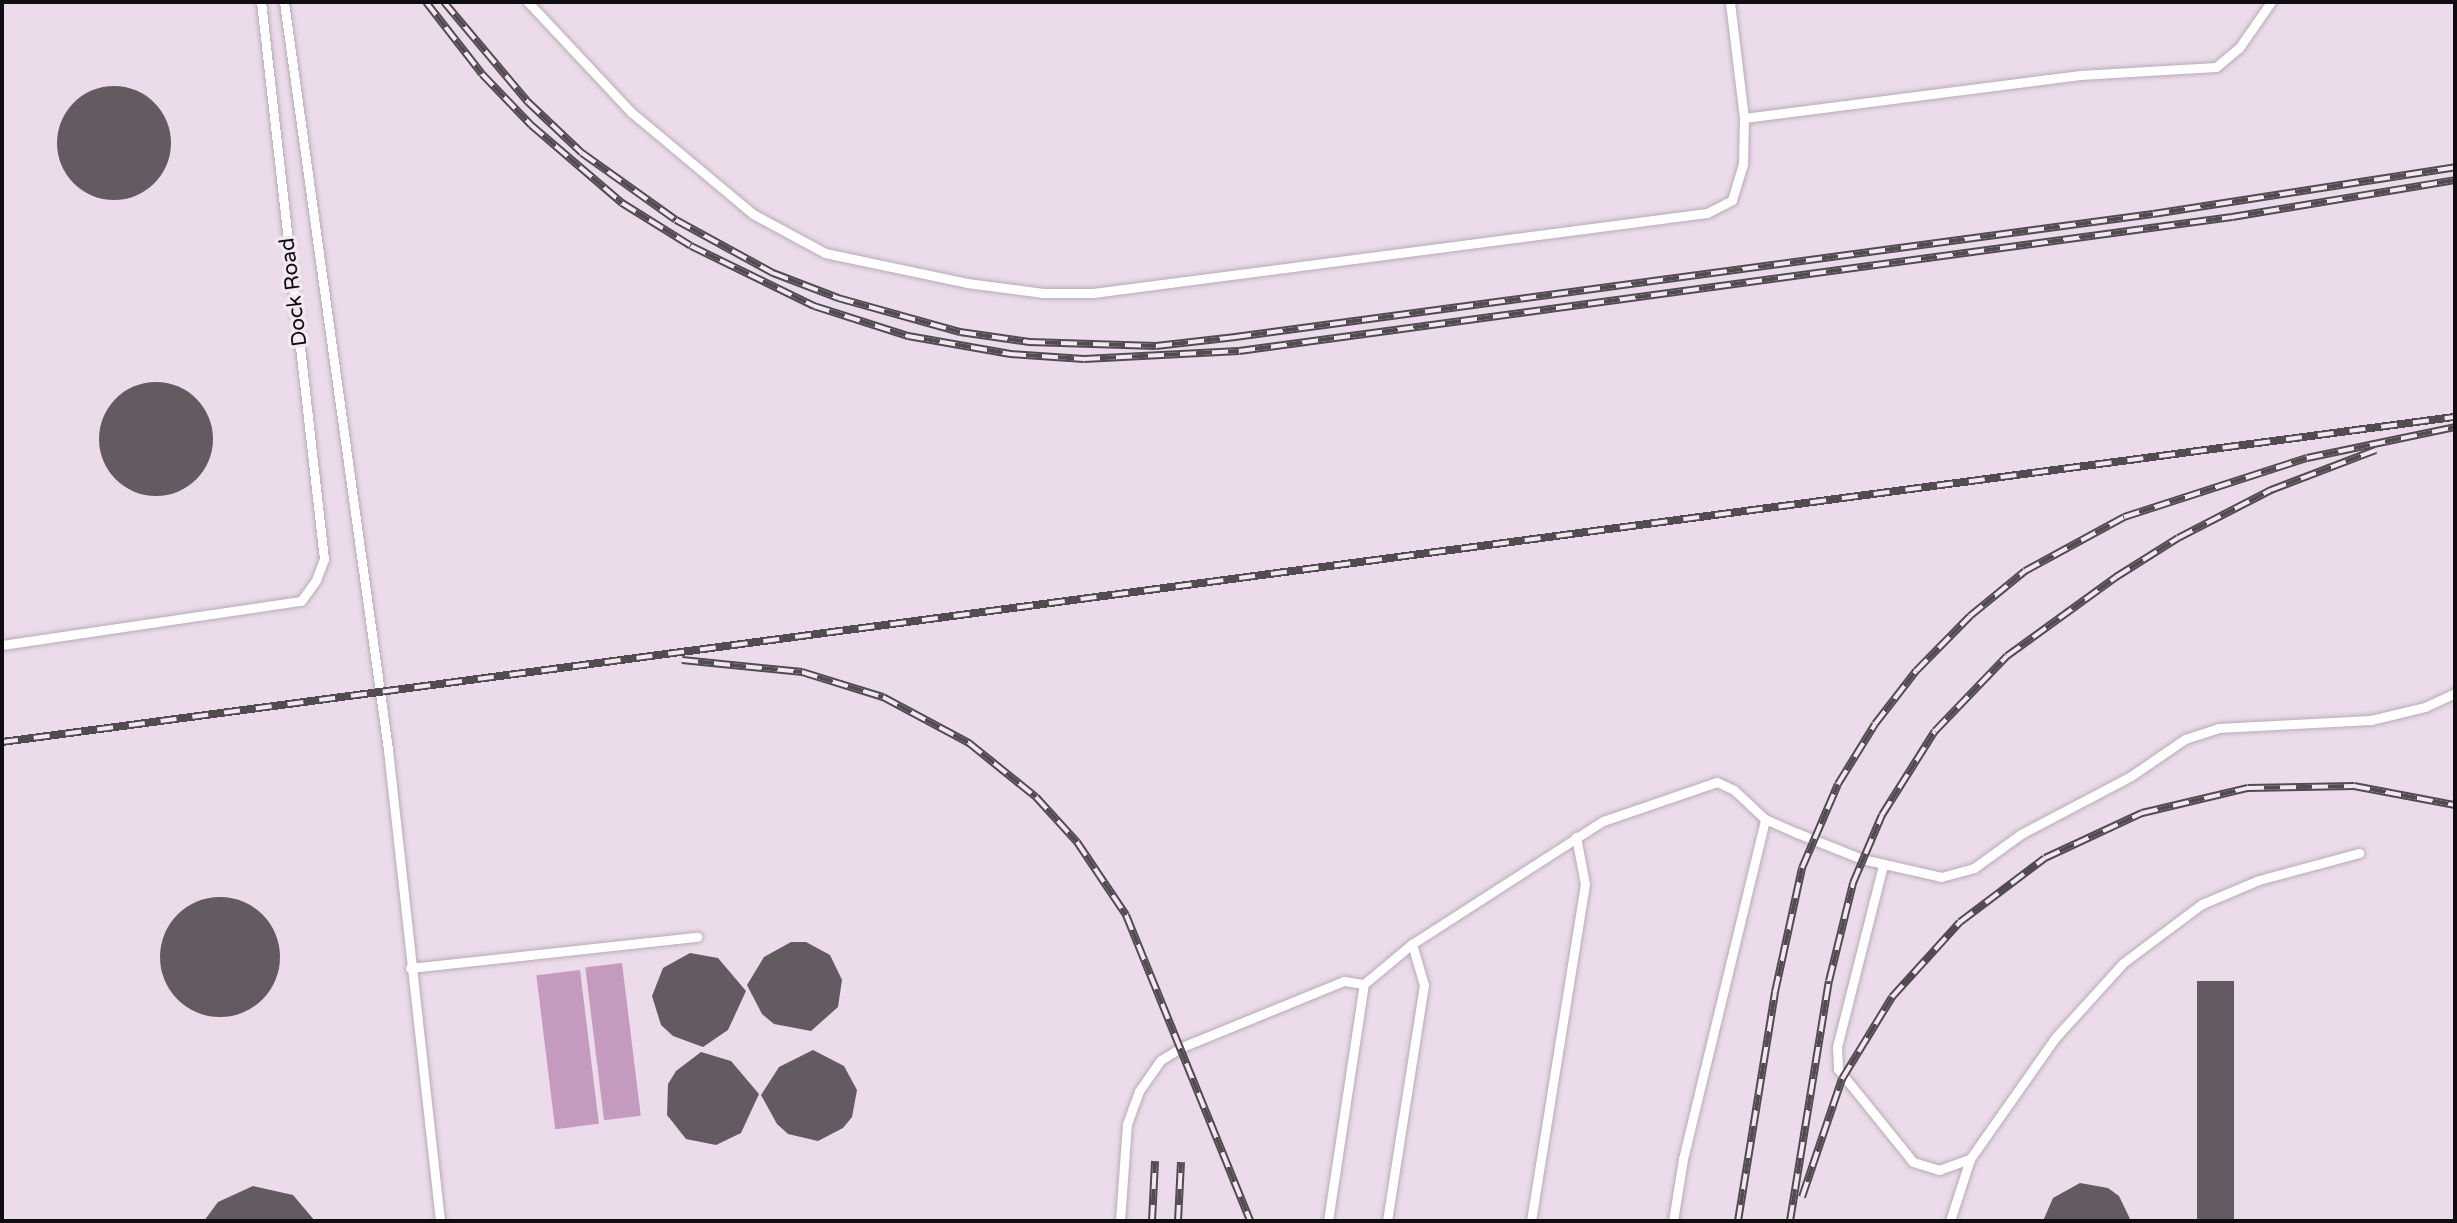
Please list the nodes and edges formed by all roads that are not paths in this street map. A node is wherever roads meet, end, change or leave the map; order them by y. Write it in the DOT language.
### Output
graph roads {
  1 [pos="261,2"];
  2 [pos="284,2"];
  3 [pos="528,2"];
  4 [pos="1730,2"];
  5 [pos="2271,2"];
  6 [pos="1744,118"];
  7 [pos="2,645"];
  8 [pos="2455,693"];
  9 [pos="1765,819"];
  10 [pos="1576,837"];
  11 [pos="2359,853"];
  12 [pos="1883,865"];
  13 [pos="696,937"];
  14 [pos="1412,944"];
  15 [pos="410,968"];
  16 [pos="1364,984"];
  17 [pos="1970,1159"];
  18 [pos="440,1221"];
  19 [pos="1120,1221"];
  20 [pos="1328,1221"];
  21 [pos="1387,1221"];
  22 [pos="1531,1221"];
  23 [pos="1673,1221"];
  24 [pos="1950,1221"];
  1 -- 7 [label="lane, Dock Road"];
  2 -- 15 [label="lane"];
  3 -- 6 [label="lane"];
  4 -- 6 [label="lane"];
  5 -- 6 [label="lane"];
  8 -- 12 [label="lane"];
  9 -- 10 [label="lane"];
  9 -- 12 [label="lane"];
  9 -- 23 [label="lane"];
  10 -- 14 [label="lane"];
  10 -- 22 [label="lane"];
  11 -- 17 [label="lane"];
  12 -- 17 [label="lane"];
  13 -- 15 [label="lane"];
  14 -- 16 [label="lane"];
  14 -- 21 [label="lane"];
  15 -- 18 [label="lane"];
  16 -- 19 [label="lane"];
  16 -- 20 [label="lane"];
  17 -- 24 [label="lane"];
}
